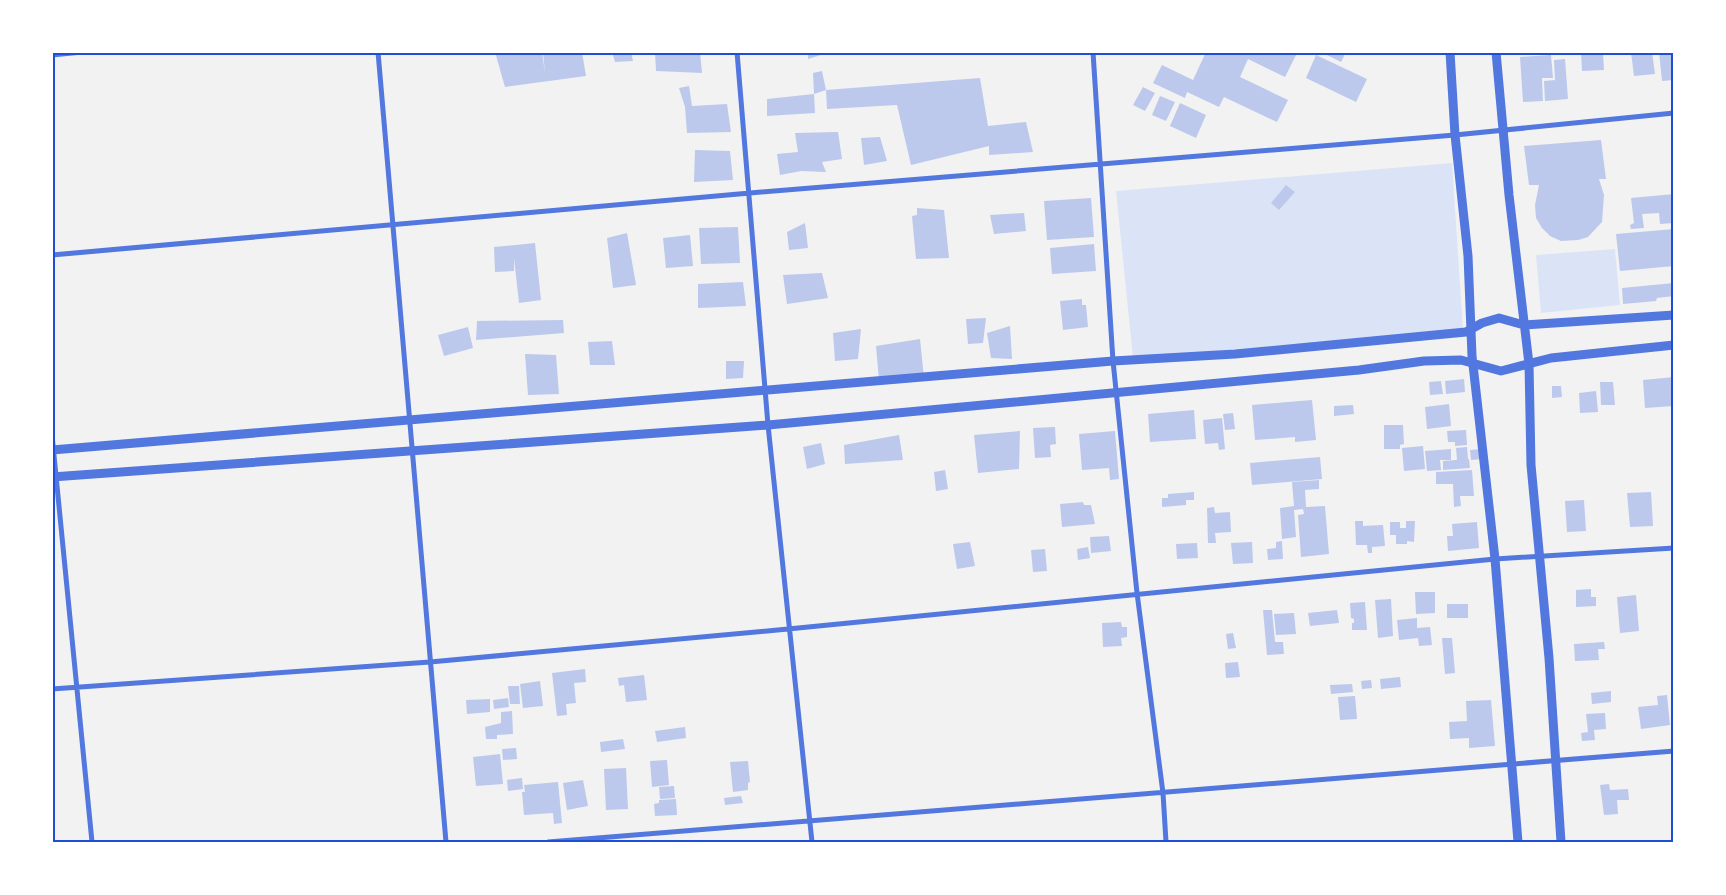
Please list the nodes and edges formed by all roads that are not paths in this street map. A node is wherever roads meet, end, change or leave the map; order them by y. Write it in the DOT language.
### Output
graph roads {
  1 [pos="82,52"];
  2 [pos="378,52"];
  3 [pos="737,52"];
  4 [pos="1093,52"];
  5 [pos="1450,52"];
  6 [pos="1496,52"];
  7 [pos="52,55"];
  8 [pos="1674,113"];
  9 [pos="1503,130"];
  10 [pos="1455,135"];
  11 [pos="1101,164"];
  12 [pos="750,193"];
  13 [pos="392,226"];
  14 [pos="52,255"];
  15 [pos="1674,315"];
  16 [pos="1524,325"];
  17 [pos="1471,330"];
  18 [pos="1674,345"];
  19 [pos="1113,361"];
  20 [pos="1473,362"];
  21 [pos="1528,364"];
  22 [pos="766,391"];
  23 [pos="1116,391"];
  24 [pos="409,421"];
  25 [pos="768,425"];
  26 [pos="52,435"];
  27 [pos="53,450"];
  28 [pos="412,452"];
  29 [pos="55,476"];
  30 [pos="1674,548"];
  31 [pos="1538,556"];
  32 [pos="1495,559"];
  33 [pos="1137,594"];
  34 [pos="788,629"];
  35 [pos="430,662"];
  36 [pos="78,687"];
  37 [pos="52,689"];
  38 [pos="1674,751"];
  39 [pos="1555,762"];
  40 [pos="1513,763"];
  41 [pos="1163,793"];
  42 [pos="811,820"];
  43 [pos="92,842"];
  44 [pos="446,842"];
  45 [pos="548,842"];
  46 [pos="812,842"];
  47 [pos="1166,842"];
  48 [pos="1518,842"];
  49 [pos="1561,842"];
  1 -- 7 [label="street"];
  2 -- 13 [label="street"];
  3 -- 12 [label="street"];
  4 -- 11 [label="street"];
  5 -- 10 [label="street"];
  6 -- 9 [label="street"];
  8 -- 9 [label="street"];
  9 -- 10 [label="street"];
  9 -- 16 [label="street"];
  10 -- 11 [label="street"];
  10 -- 17 [label="street"];
  11 -- 12 [label="street"];
  11 -- 19 [label="street"];
  12 -- 13 [label="street"];
  12 -- 22 [label="street"];
  13 -- 14 [label="street"];
  13 -- 24 [label="street"];
  15 -- 16 [label="street"];
  16 -- 17 [label="street"];
  16 -- 21 [label="street"];
  17 -- 19 [label="street"];
  17 -- 20 [label="street"];
  18 -- 21 [label="street"];
  19 -- 22 [label="street"];
  19 -- 23 [label="street"];
  20 -- 21 [label="street"];
  20 -- 23 [label="street"];
  20 -- 32 [label="street"];
  21 -- 31 [label="street"];
  22 -- 24 [label="street"];
  22 -- 25 [label="street"];
  23 -- 25 [label="street"];
  23 -- 33 [label="street"];
  24 -- 27 [label="street"];
  24 -- 28 [label="street"];
  25 -- 28 [label="street"];
  25 -- 34 [label="street"];
  26 -- 27 [label="street"];
  27 -- 29 [label="street"];
  28 -- 29 [label="street"];
  28 -- 35 [label="street"];
  29 -- 36 [label="street"];
  30 -- 31 [label="street"];
  31 -- 32 [label="street"];
  31 -- 39 [label="street"];
  32 -- 33 [label="street"];
  32 -- 40 [label="street"];
  33 -- 34 [label="street"];
  33 -- 41 [label="street"];
  34 -- 35 [label="street"];
  34 -- 42 [label="street"];
  35 -- 36 [label="street"];
  35 -- 44 [label="street"];
  36 -- 37 [label="street"];
  36 -- 43 [label="street"];
  38 -- 39 [label="street"];
  39 -- 40 [label="street"];
  39 -- 49 [label="street"];
  40 -- 41 [label="street"];
  40 -- 48 [label="street"];
  41 -- 42 [label="street"];
  41 -- 47 [label="street"];
  42 -- 45 [label="street"];
  42 -- 46 [label="street"];
}
